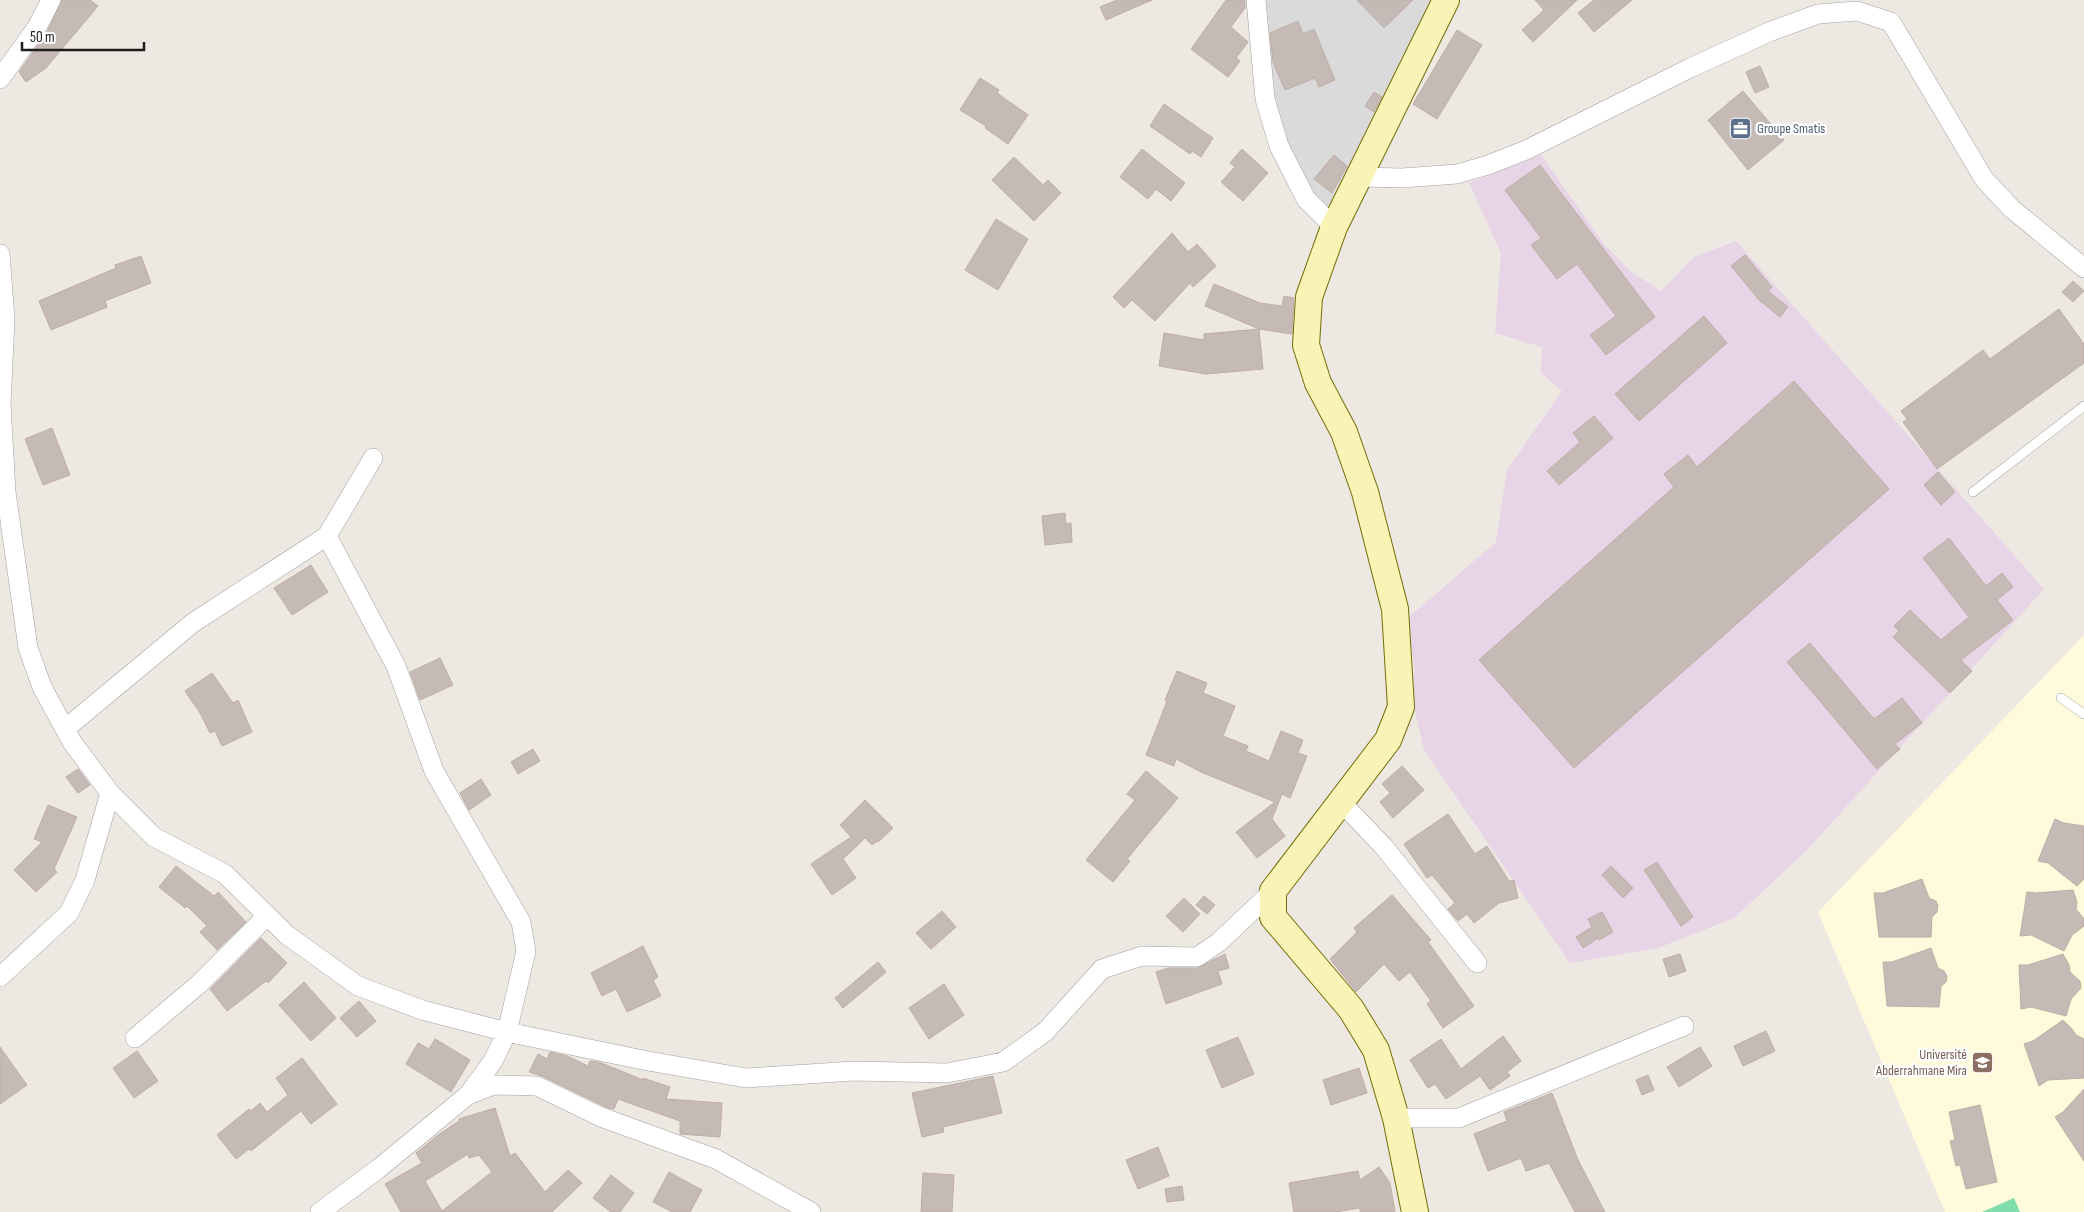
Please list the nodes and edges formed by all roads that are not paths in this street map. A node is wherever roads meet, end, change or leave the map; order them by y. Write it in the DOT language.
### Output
graph roads {
  1 [pos="51,0"];
  2 [pos="1256,0"];
  3 [pos="1446,0"];
  4 [pos="0,79"];
  5 [pos="1359,177"];
  6 [pos="1334,227"];
  7 [pos="0,254"];
  8 [pos="2084,268"];
  9 [pos="2084,406"];
  10 [pos="373,458"];
  11 [pos="2,460"];
  12 [pos="1973,492"];
  13 [pos="327,536"];
  14 [pos="2062,698"];
  15 [pos="2084,714"];
  16 [pos="65,730"];
  17 [pos="110,793"];
  18 [pos="1341,802"];
  19 [pos="1273,891"];
  20 [pos="268,916"];
  21 [pos="1477,963"];
  22 [pos="0,977"];
  23 [pos="1684,1026"];
  24 [pos="507,1032"];
  25 [pos="135,1038"];
  26 [pos="468,1095"];
  27 [pos="1396,1118"];
  28 [pos="320,1212"];
  29 [pos="811,1212"];
  30 [pos="1415,1212"];
  1 -- 4 [label="street"];
  2 -- 6 [label="street"];
  3 -- 5 [label="street"];
  5 -- 6 [label="street"];
  5 -- 8 [label="street"];
  6 -- 18 [label="street"];
  7 -- 11 [label="street"];
  9 -- 12 [label="lane"];
  10 -- 13 [label="street"];
  11 -- 16 [label="street"];
  13 -- 16 [label="street"];
  13 -- 24 [label="street"];
  14 -- 15 [label="lane"];
  16 -- 17 [label="street"];
  17 -- 20 [label="street"];
  17 -- 22 [label="street"];
  18 -- 19 [label="street"];
  18 -- 21 [label="street"];
  19 -- 24 [label="street"];
  19 -- 27 [label="street"];
  20 -- 24 [label="street"];
  20 -- 25 [label="street"];
  23 -- 27 [label="street"];
  24 -- 26 [label="street"];
  26 -- 28 [label="street"];
  26 -- 29 [label="street"];
  27 -- 30 [label="street"];
}
